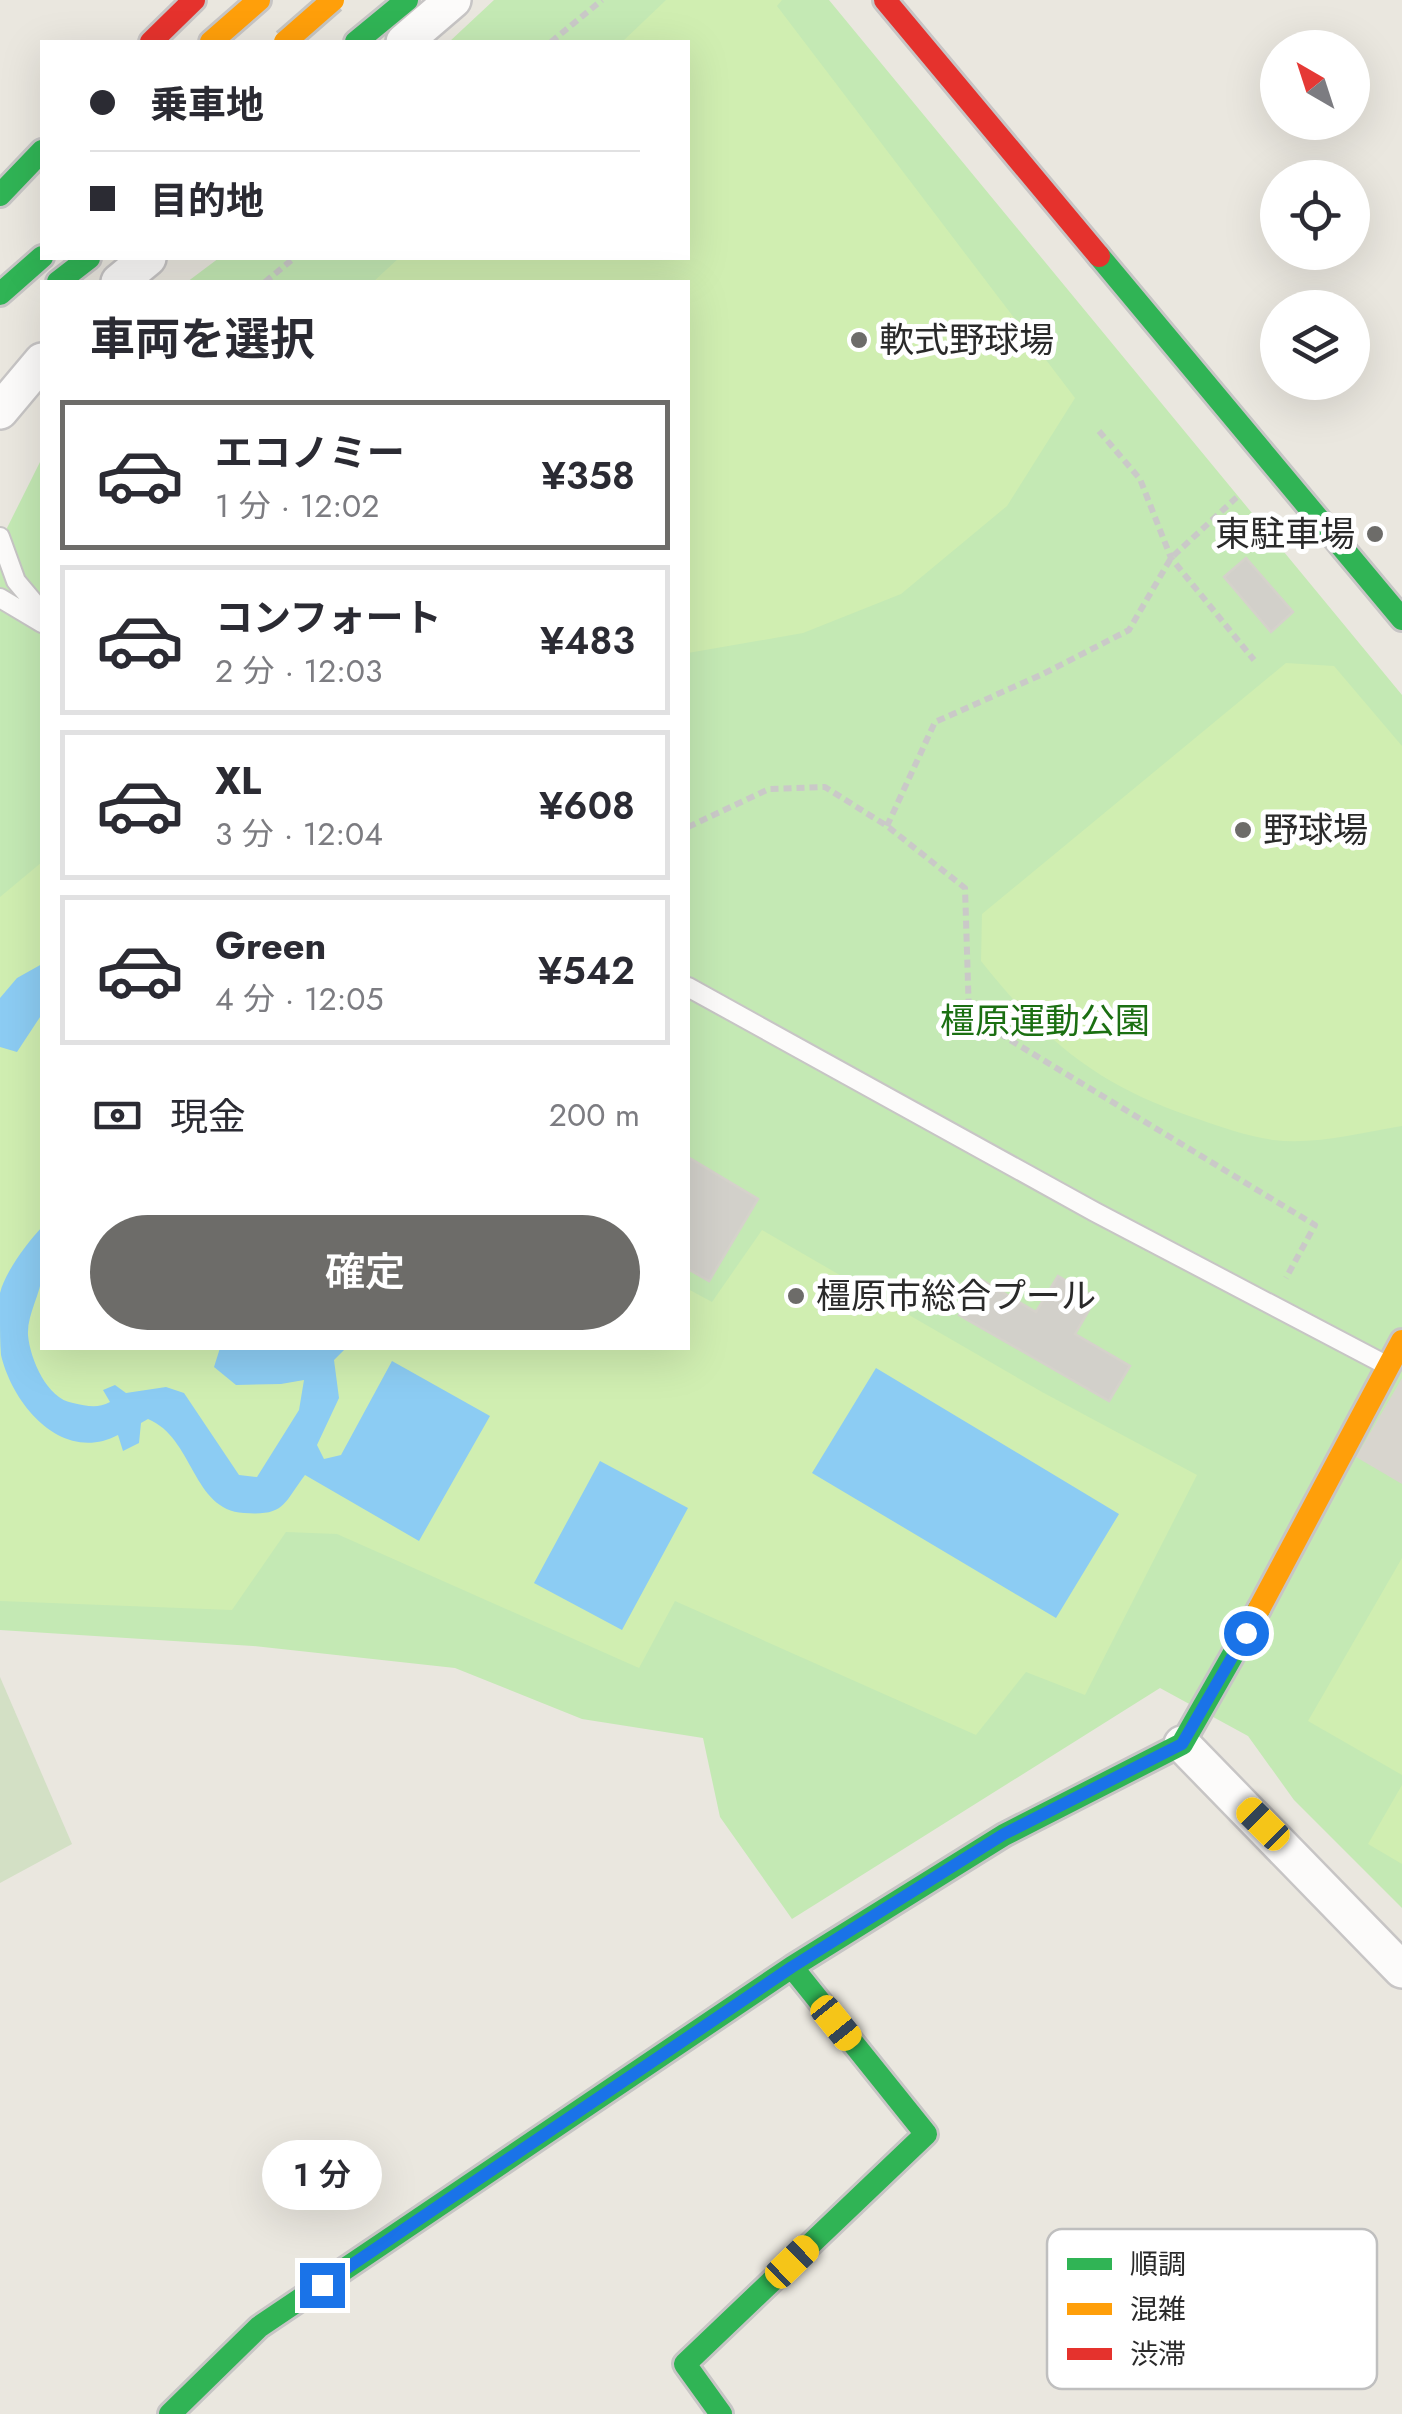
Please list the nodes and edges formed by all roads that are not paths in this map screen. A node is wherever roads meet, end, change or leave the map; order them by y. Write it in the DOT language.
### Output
graph roads {
  1 [pos="194,0"];
  2 [pos="259,0"];
  3 [pos="303,0"];
  4 [pos="334,0"];
  5 [pos="407,0"];
  6 [pos="453,0"];
  7 [pos="885,0"];
  8 [pos="153,40"];
  9 [pos="213,40"];
  10 [pos="287,40"];
  11 [pos="317,40"];
  12 [pos="358,40"];
  13 [pos="406,40"];
  14 [pos="40,154"];
  15 [pos="0,195"];
  16 [pos="40,258"];
  17 [pos="87,260"];
  18 [pos="146,260"];
  19 [pos="61,280"];
  20 [pos="120,280"];
  21 [pos="0,294"];
  22 [pos="40,363"];
  23 [pos="0,412"];
  24 [pos="0,536"];
  25 [pos="0,598"];
  26 [pos="40,610"];
  27 [pos="1402,619"];
  28 [pos="40,622"];
  29 [pos="690,988"];
  30 [pos="1402,1342"];
  31 [pos="1388,1366"];
  32 [pos="1182,1744"];
  33 [pos="792,1967"];
  34 [pos="1402,1970"];
  35 [pos="170,2414"];
  36 [pos="721,2414"];
  1 -- 8 [label="main road"];
  2 -- 9 [label="main road"];
  3 -- 11 [label="street"];
  4 -- 10 [label="main road, bridge"];
  5 -- 12 [label="main road"];
  6 -- 13 [label="street"];
  7 -- 27 [label="main road"];
  14 -- 15 [label="main road"];
  16 -- 21 [label="main road"];
  17 -- 19 [label="main road"];
  18 -- 20 [label="street"];
  22 -- 23 [label="street"];
  24 -- 26 [label="lane"];
  25 -- 28 [label="lane"];
  29 -- 31 [label="lane"];
  30 -- 31 [label="main road"];
  31 -- 32 [label="main road"];
  32 -- 33 [label="main road"];
  32 -- 34 [label="street"];
  33 -- 35 [label="main road"];
  33 -- 36 [label="main road"];
}
